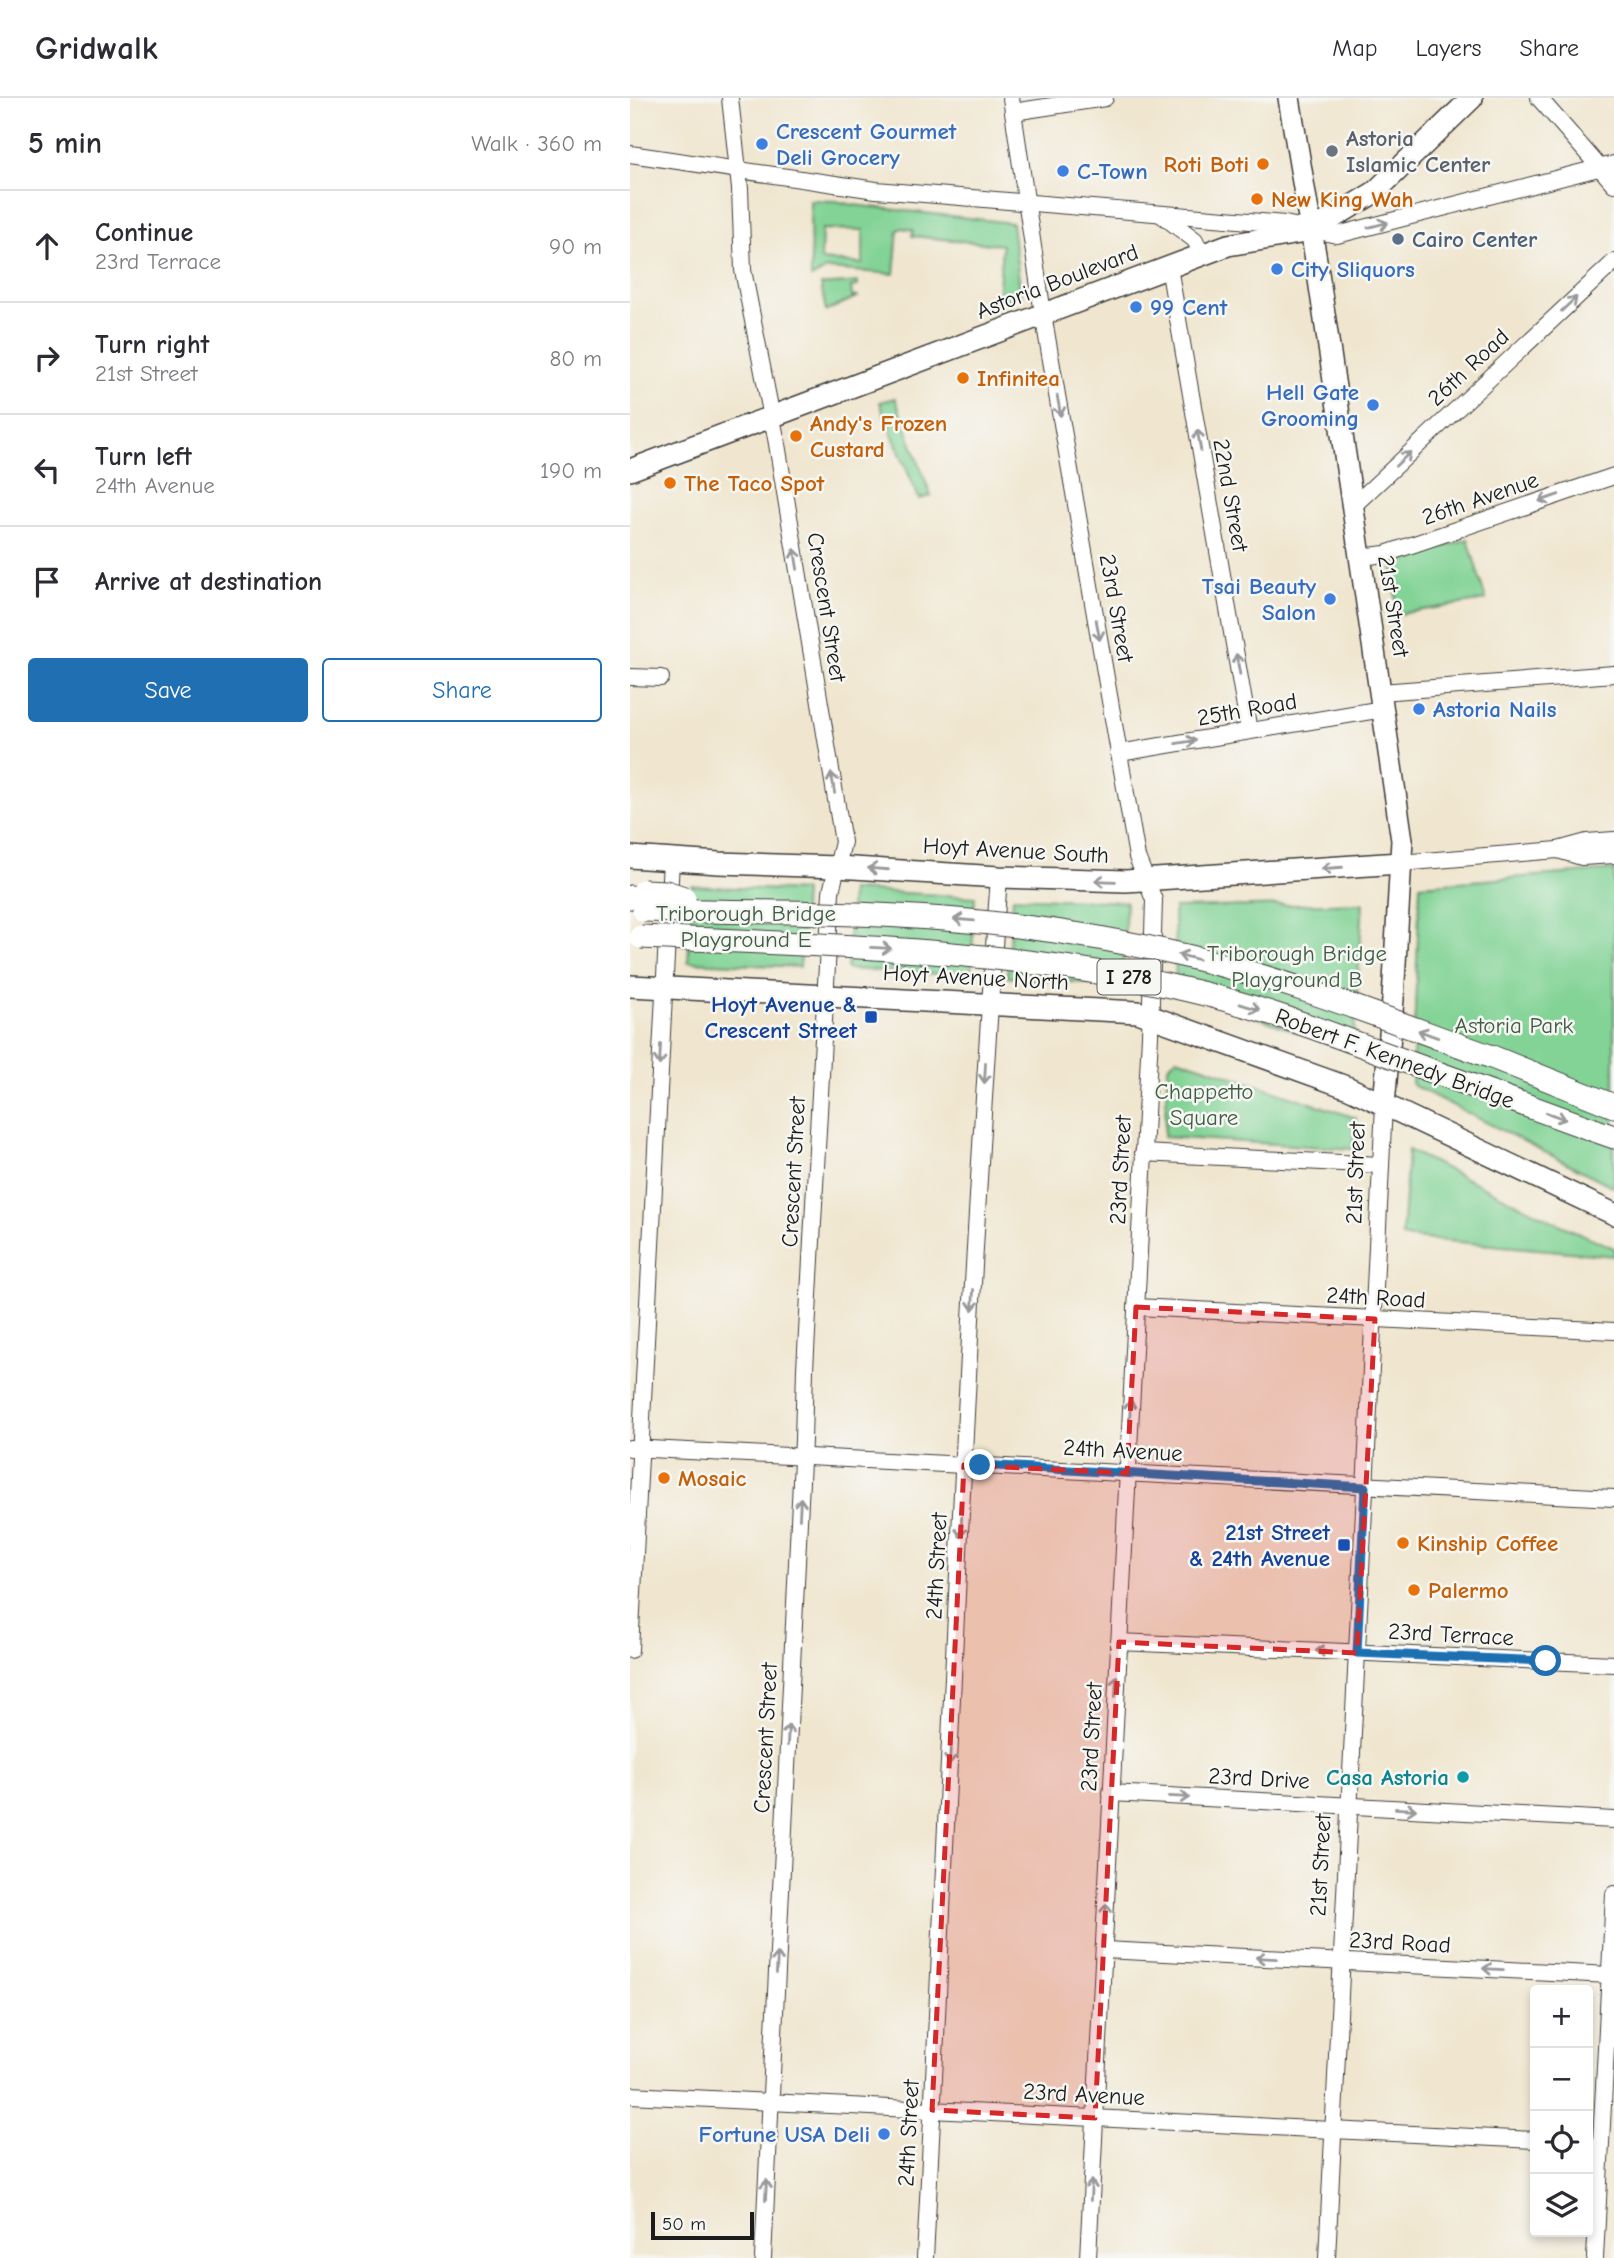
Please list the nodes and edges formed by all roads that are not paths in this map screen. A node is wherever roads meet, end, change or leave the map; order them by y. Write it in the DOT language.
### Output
graph roads {
  1 [pos="730,98"];
  2 [pos="1105,98"];
  3 [pos="1289,98"];
  4 [pos="1472,98"];
  5 [pos="1539,98"];
  6 [pos="1012,105"];
  7 [pos="630,154"];
  8 [pos="1606,165"];
  9 [pos="738,170"];
  10 [pos="1614,184"];
  11 [pos="1026,203"];
  12 [pos="1162,215"];
  13 [pos="1311,231"];
  14 [pos="1202,255"];
  15 [pos="1614,262"];
  16 [pos="1169,267"];
  17 [pos="1043,314"];
  18 [pos="771,419"];
  19 [pos="630,470"];
  20 [pos="1614,476"];
  21 [pos="1353,506"];
  22 [pos="1361,557"];
  23 [pos="1614,674"];
  24 [pos="630,677"];
  25 [pos="661,678"];
  26 [pos="1382,700"];
  27 [pos="1249,731"];
  28 [pos="1119,754"];
  29 [pos="1614,840"];
  30 [pos="1558,850"];
  31 [pos="1614,855"];
  32 [pos="630,858"];
  33 [pos="671,860"];
  34 [pos="1400,863"];
  35 [pos="837,867"];
  36 [pos="999,877"];
  37 [pos="1146,880"];
  38 [pos="637,900"];
  39 [pos="744,912"];
  40 [pos="636,936"];
  41 [pos="630,986"];
  42 [pos="663,987"];
  43 [pos="826,996"];
  44 [pos="989,1004"];
  45 [pos="1151,1015"];
  46 [pos="1384,1105"];
  47 [pos="1614,1106"];
  48 [pos="1614,1137"];
  49 [pos="1143,1153"];
  50 [pos="1381,1165"];
  51 [pos="1614,1214"];
  52 [pos="1136,1307"];
  53 [pos="1375,1319"];
  54 [pos="1614,1331"];
  55 [pos="635,1448"];
  56 [pos="802,1457"];
  57 [pos="964,1465"];
  58 [pos="1127,1473"];
  59 [pos="1365,1487"];
  60 [pos="1614,1498"];
  61 [pos="1119,1642"];
  62 [pos="630,1650"];
  63 [pos="1357,1653"];
  64 [pos="1614,1664"];
  65 [pos="1111,1793"];
  66 [pos="1349,1806"];
  67 [pos="1614,1821"];
  68 [pos="1614,1894"];
  69 [pos="1104,1950"];
  70 [pos="1342,1962"];
  71 [pos="1610,1975"];
  72 [pos="630,2095"];
  73 [pos="770,2102"];
  74 [pos="932,2110"];
  75 [pos="1095,2118"];
  76 [pos="1333,2130"];
  77 [pos="1530,2140"];
  78 [pos="1594,2143"];
  79 [pos="763,2258"];
  80 [pos="925,2258"];
  81 [pos="1088,2258"];
  82 [pos="1327,2258"];
  83 [pos="1595,2258"];
  1 -- 9 [label="street, Crescent Street"];
  2 -- 6 [label="street"];
  3 -- 13 [label="main road, 21st Street"];
  4 -- 13 [label="main road, Astoria Boulevard"];
  5 -- 8 [label="street"];
  6 -- 11 [label="street, 23rd Street"];
  7 -- 9 [label="street"];
  8 -- 10 [label="street"];
  13 -- 8 [label="street, one-way"];
  9 -- 11 [label="street"];
  9 -- 18 [label="street, Crescent Street"];
  11 -- 12 [label="street"];
  11 -- 17 [label="street, 23rd Street"];
  12 -- 13 [label="street"];
  12 -- 14 [label="street"];
  13 -- 14 [label="main road, Astoria Boulevard"];
  13 -- 21 [label="main road, 21st Street"];
  14 -- 16 [label="main road, Astoria Boulevard"];
  21 -- 15 [label="street, 26th Road, one-way"];
  16 -- 17 [label="main road, Astoria Boulevard"];
  27 -- 16 [label="street, 22nd Street, one-way"];
  17 -- 18 [label="main road, Astoria Boulevard"];
  17 -- 28 [label="street, 23rd Street, one-way"];
  18 -- 19 [label="main road, Astoria Boulevard"];
  35 -- 18 [label="street, Crescent Street, one-way"];
  20 -- 22 [label="street, 26th Avenue, one-way"];
  21 -- 22 [label="main road, 21st Street"];
  22 -- 26 [label="main road, 21st Street"];
  23 -- 26 [label="street, 25th Road"];
  24 -- 25 [label="street"];
  26 -- 27 [label="street, 25th Road"];
  26 -- 34 [label="main road, 21st Street"];
  28 -- 27 [label="street, 25th Road, one-way"];
  28 -- 37 [label="street, 23rd Street"];
  29 -- 30 [label="street"];
  30 -- 31 [label="street"];
  30 -- 34 [label="street"];
  32 -- 33 [label="main road, Hoyt Avenue South"];
  33 -- 35 [label="main road, Hoyt Avenue South"];
  33 -- 42 [label="street"];
  34 -- 37 [label="main road, Hoyt Avenue South, one-way"];
  34 -- 46 [label="main road, 21st Street"];
  36 -- 35 [label="main road, Hoyt Avenue South, one-way"];
  35 -- 43 [label="street, Crescent Street"];
  37 -- 36 [label="main road, Hoyt Avenue South, one-way"];
  36 -- 44 [label="street, 24th Street"];
  37 -- 45 [label="street, 23rd Street"];
  38 -- 39 [label="highway, I 278, bridge"];
  38 -- 39 [label="highway, bridge"];
  47 -- 39 [label="highway, Robert F. Kennedy Bridge / I 278, one-way, bridge"];
  40 -- 48 [label="highway, Robert F. Kennedy Bridge / I 278, one-way, bridge"];
  41 -- 42 [label="main road, Hoyt Avenue North"];
  42 -- 43 [label="main road, Hoyt Avenue North"];
  42 -- 55 [label="street, one-way"];
  43 -- 44 [label="main road, Hoyt Avenue North"];
  43 -- 56 [label="street, Crescent Street"];
  44 -- 45 [label="main road, Hoyt Avenue North"];
  44 -- 57 [label="street, 24th Street, one-way"];
  45 -- 46 [label="main road, Hoyt Avenue North"];
  45 -- 49 [label="street, 23rd Street"];
  46 -- 50 [label="street, 21st Street"];
  46 -- 51 [label="main road, Hoyt Avenue North"];
  49 -- 50 [label="street"];
  49 -- 52 [label="street, 23rd Street"];
  50 -- 53 [label="street, 21st Street"];
  52 -- 53 [label="street, 24th Road"];
  58 -- 52 [label="street, 23rd Street, one-way"];
  53 -- 54 [label="street, 24th Road"];
  53 -- 59 [label="street, 21st Street"];
  55 -- 56 [label="street, 24th Avenue"];
  55 -- 62 [label="street"];
  56 -- 57 [label="street, 24th Avenue"];
  73 -- 56 [label="street, Crescent Street, one-way"];
  57 -- 58 [label="street, 24th Avenue"];
  57 -- 74 [label="street, 24th Street, one-way"];
  58 -- 59 [label="street, 24th Avenue"];
  58 -- 61 [label="street, 23rd Street"];
  59 -- 60 [label="street, 24th Avenue"];
  59 -- 63 [label="street, 21st Street"];
  63 -- 61 [label="street, 23rd Terrace, one-way"];
  65 -- 61 [label="street, 23rd Street, one-way"];
  63 -- 64 [label="street, 23rd Terrace"];
  63 -- 66 [label="street, 21st Street"];
  65 -- 66 [label="street, 23rd Drive, one-way"];
  69 -- 65 [label="street, 23rd Street, one-way"];
  66 -- 67 [label="street, 23rd Drive, one-way"];
  66 -- 70 [label="street, 21st Street"];
  68 -- 71 [label="street"];
  70 -- 69 [label="street, 23rd Road, one-way"];
  69 -- 75 [label="street, 23rd Street"];
  71 -- 70 [label="street, 23rd Road, one-way"];
  70 -- 76 [label="street, 21st Street"];
  71 -- 78 [label="street"];
  72 -- 73 [label="street, 23rd Avenue"];
  73 -- 74 [label="street, 23rd Avenue"];
  79 -- 73 [label="street, Crescent Street, one-way"];
  74 -- 75 [label="street, 23rd Avenue"];
  74 -- 80 [label="street, 24th Street"];
  75 -- 76 [label="street, 23rd Avenue"];
  81 -- 75 [label="street, 23rd Street, one-way"];
  76 -- 77 [label="street, 23rd Avenue"];
  76 -- 82 [label="street, 21st Street"];
  78 -- 83 [label="street"];
}
